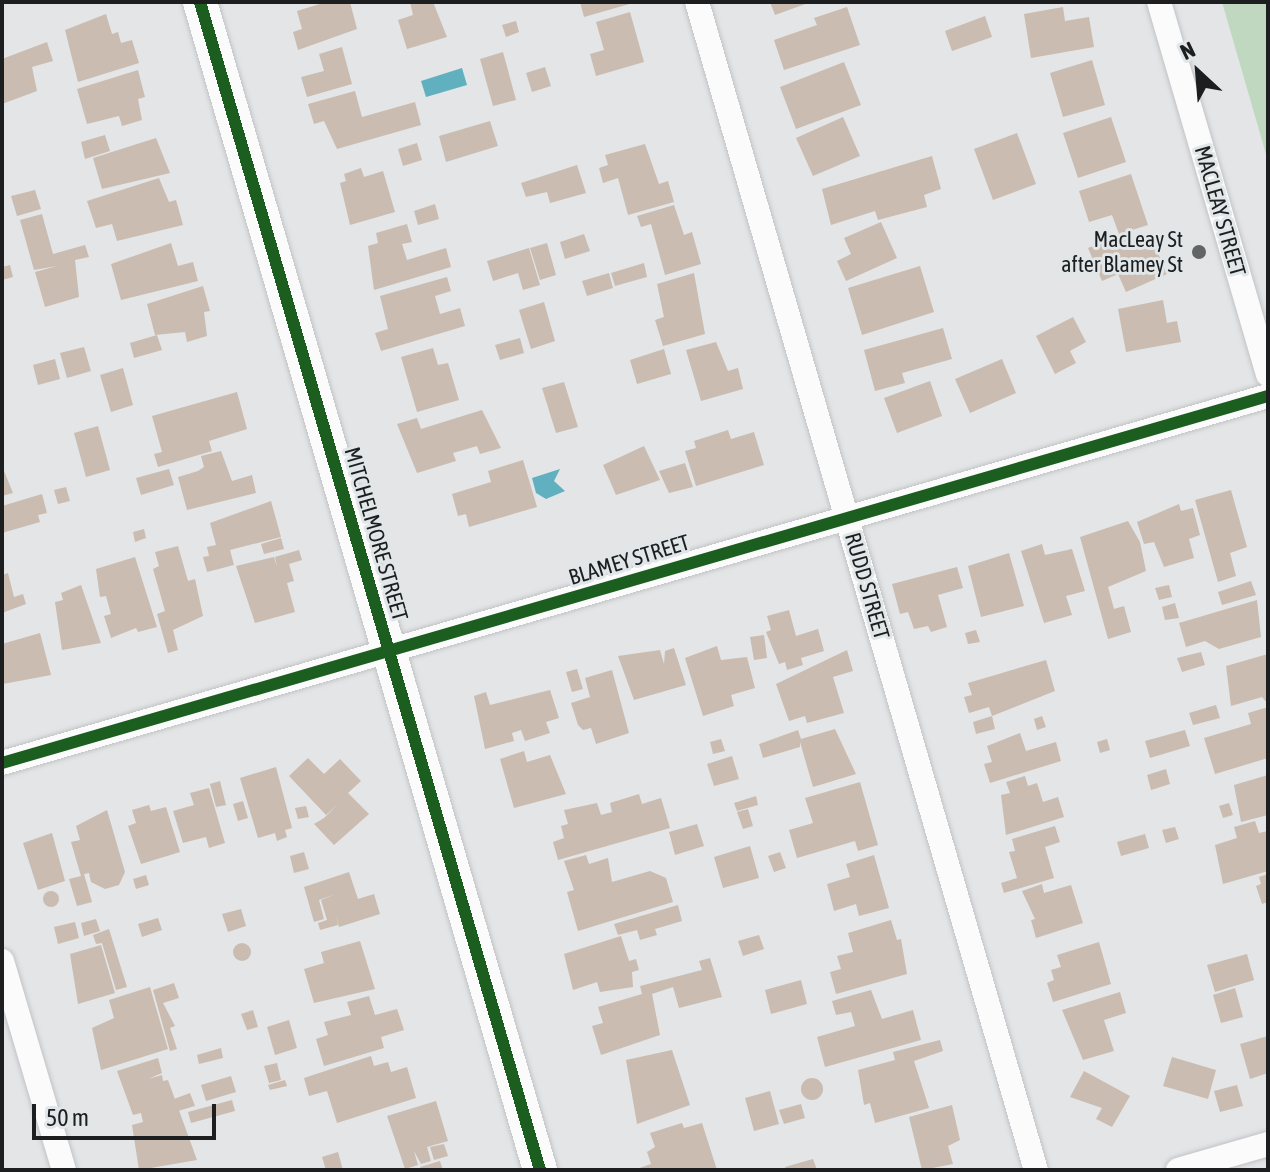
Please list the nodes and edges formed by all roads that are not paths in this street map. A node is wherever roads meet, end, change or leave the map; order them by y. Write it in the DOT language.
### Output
graph roads {
  1 [pos="200,2"];
  2 [pos="697,2"];
  3 [pos="1159,2"];
  4 [pos="1268,374"];
  5 [pos="1268,396"];
  6 [pos="846,517"];
  7 [pos="389,652"];
  8 [pos="2,763"];
  9 [pos="2,961"];
  10 [pos="1268,1144"];
  11 [pos="64,1170"];
  12 [pos="540,1170"];
  13 [pos="1036,1170"];
  14 [pos="1178,1170"];
  1 -- 7 [label="street, MITCHELMORE STREET"];
  2 -- 6 [label="street, RUDD STREET"];
  3 -- 4 [label="street, MACLEAY STREET"];
  5 -- 6 [label="street, BLAMEY STREET"];
  6 -- 7 [label="street, BLAMEY STREET"];
  6 -- 13 [label="street, RUDD STREET"];
  7 -- 8 [label="street, BLAMEY STREET"];
  7 -- 12 [label="street, MITCHELMORE STREET"];
  9 -- 11 [label="street"];
  10 -- 14 [label="street"];
}
